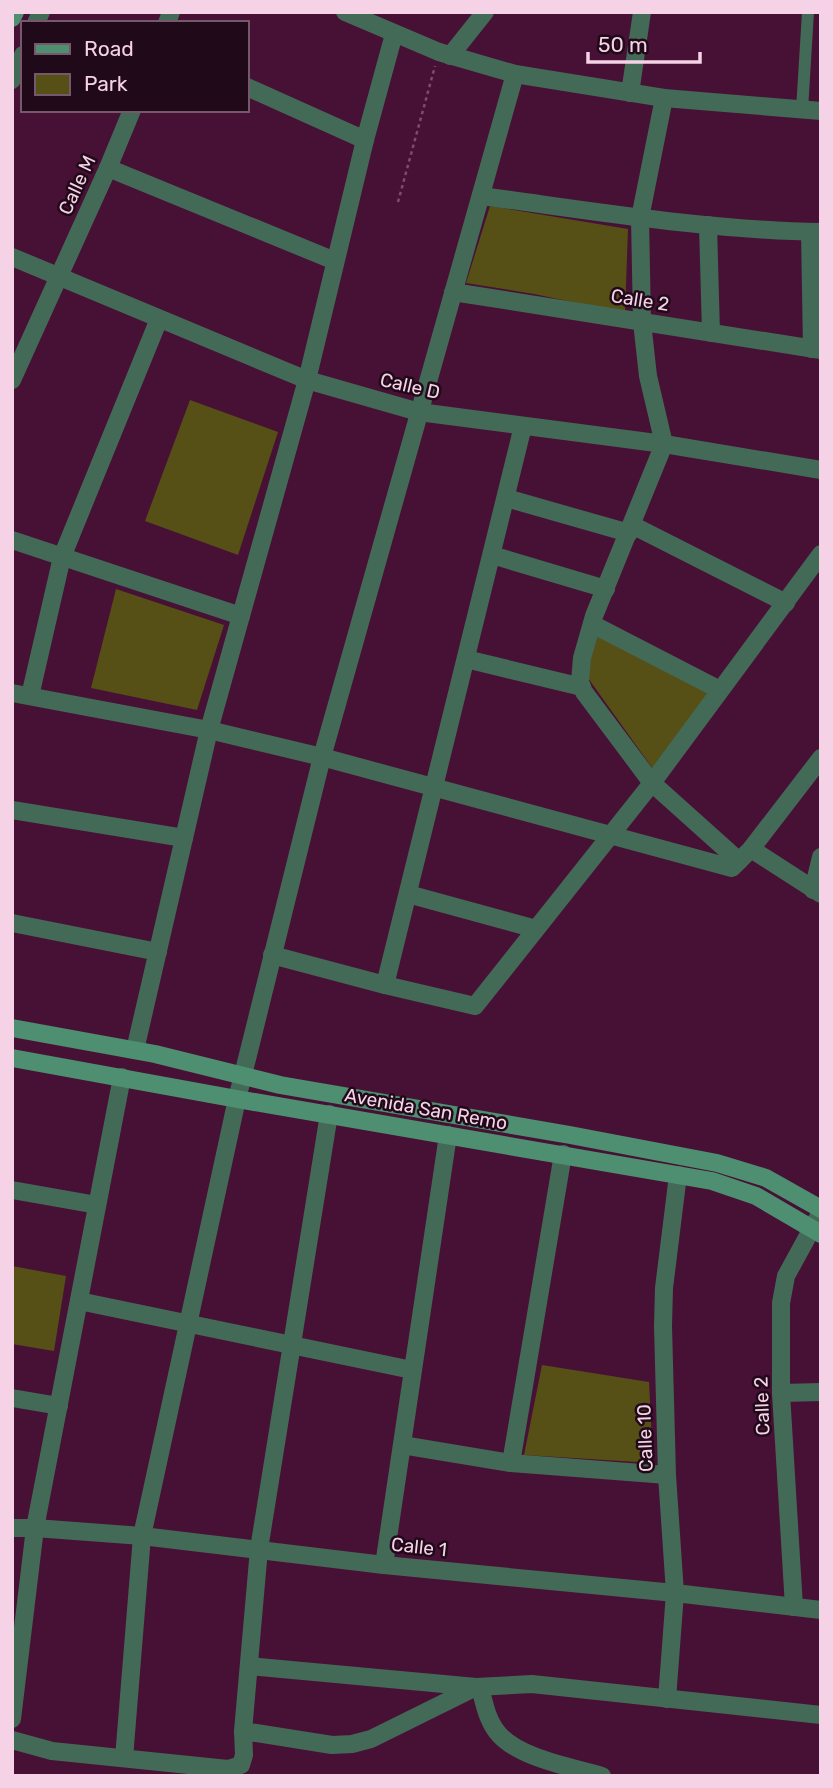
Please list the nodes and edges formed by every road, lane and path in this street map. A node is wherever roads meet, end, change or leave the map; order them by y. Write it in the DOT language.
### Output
graph roads {
  1 [pos="15,12"];
  2 [pos="345,12"];
  3 [pos="485,12"];
  4 [pos="642,12"];
  5 [pos="808,12"];
  6 [pos="12,18"];
  7 [pos="394,34"];
  8 [pos="444,54"];
  9 [pos="21,60"];
  10 [pos="515,74"];
  11 [pos="12,80"];
  12 [pos="248,87"];
  13 [pos="630,93"];
  14 [pos="664,97"];
  15 [pos="802,110"];
  16 [pos="821,111"];
  17 [pos="131,112"];
  18 [pos="365,140"];
  19 [pos="108,169"];
  20 [pos="481,196"];
  21 [pos="398,202"];
  22 [pos="640,218"];
  23 [pos="708,225"];
  24 [pos="815,232"];
  25 [pos="12,257"];
  26 [pos="335,261"];
  27 [pos="58,275"];
  28 [pos="453,292"];
  29 [pos="159,318"];
  30 [pos="642,322"];
  31 [pos="711,333"];
  32 [pos="816,349"];
  33 [pos="12,380"];
  34 [pos="307,380"];
  35 [pos="419,412"];
  36 [pos="523,426"];
  37 [pos="664,444"];
  38 [pos="821,470"];
  39 [pos="506,498"];
  40 [pos="630,529"];
  41 [pos="12,540"];
  42 [pos="821,554"];
  43 [pos="492,555"];
  44 [pos="62,557"];
  45 [pos="606,589"];
  46 [pos="786,603"];
  47 [pos="241,616"];
  48 [pos="592,625"];
  49 [pos="466,659"];
  50 [pos="582,687"];
  51 [pos="720,690"];
  52 [pos="21,694"];
  53 [pos="209,730"];
  54 [pos="321,757"];
  55 [pos="821,758"];
  56 [pos="652,783"];
  57 [pos="434,788"];
  58 [pos="12,810"];
  59 [pos="611,835"];
  60 [pos="184,838"];
  61 [pos="745,855"];
  62 [pos="821,857"];
  63 [pos="817,892"];
  64 [pos="408,894"];
  65 [pos="12,923"];
  66 [pos="536,929"];
  67 [pos="158,952"];
  68 [pos="272,956"];
  69 [pos="386,985"];
  70 [pos="12,1028"];
  71 [pos="135,1050"];
  72 [pos="12,1058"];
  73 [pos="243,1076"];
  74 [pos="122,1077"];
  75 [pos="237,1099"];
  76 [pos="330,1114"];
  77 [pos="447,1135"];
  78 [pos="563,1154"];
  79 [pos="678,1175"];
  80 [pos="12,1189"];
  81 [pos="97,1205"];
  82 [pos="821,1210"];
  83 [pos="816,1232"];
  84 [pos="79,1301"];
  85 [pos="188,1324"];
  86 [pos="292,1345"];
  87 [pos="412,1370"];
  88 [pos="821,1392"];
  89 [pos="781,1393"];
  90 [pos="12,1398"];
  91 [pos="59,1406"];
  92 [pos="402,1444"];
  93 [pos="511,1464"];
  94 [pos="667,1475"];
  95 [pos="12,1528"];
  96 [pos="35,1528"];
  97 [pos="142,1536"];
  98 [pos="259,1549"];
  99 [pos="384,1564"];
  100 [pos="675,1593"];
  101 [pos="794,1607"];
  102 [pos="821,1610"];
  103 [pos="249,1666"];
  104 [pos="478,1687"];
  105 [pos="667,1699"];
  106 [pos="821,1715"];
  107 [pos="12,1719"];
  108 [pos="243,1731"];
  109 [pos="12,1740"];
  110 [pos="124,1758"];
  111 [pos="602,1776"];
  1 -- 6 [label="main road"];
  2 -- 7 [label="street"];
  3 -- 8 [label="street"];
  4 -- 13 [label="street"];
  5 -- 15 [label="street"];
  7 -- 8 [label="street"];
  7 -- 18 [label="street"];
  8 -- 10 [label="street"];
  8 -- 21 [label="path"];
  9 -- 11 [label="street"];
  10 -- 13 [label="street"];
  10 -- 20 [label="street"];
  12 -- 18 [label="street"];
  13 -- 14 [label="street"];
  14 -- 15 [label="street"];
  14 -- 22 [label="street"];
  15 -- 16 [label="street"];
  17 -- 19 [label="street, Calle M"];
  18 -- 26 [label="street"];
  19 -- 26 [label="street"];
  19 -- 27 [label="street, Calle M"];
  20 -- 22 [label="street"];
  20 -- 28 [label="street"];
  22 -- 23 [label="street"];
  22 -- 30 [label="street"];
  23 -- 24 [label="street"];
  23 -- 31 [label="street"];
  24 -- 32 [label="street"];
  25 -- 27 [label="street, Calle D"];
  26 -- 34 [label="street"];
  27 -- 29 [label="street, Calle D"];
  27 -- 33 [label="street, Calle M"];
  28 -- 30 [label="street, Calle 2"];
  28 -- 35 [label="street"];
  29 -- 34 [label="street, Calle D"];
  29 -- 44 [label="street"];
  30 -- 31 [label="street, Calle 2"];
  30 -- 37 [label="street"];
  31 -- 32 [label="street, Calle 2"];
  34 -- 35 [label="street, Calle D"];
  34 -- 47 [label="street"];
  35 -- 36 [label="street, Calle D"];
  35 -- 54 [label="street"];
  36 -- 37 [label="street, Calle D"];
  36 -- 39 [label="street"];
  37 -- 38 [label="street, Calle D"];
  37 -- 40 [label="street"];
  39 -- 40 [label="street"];
  39 -- 43 [label="street"];
  40 -- 45 [label="street"];
  40 -- 46 [label="street"];
  41 -- 44 [label="street"];
  42 -- 46 [label="street"];
  43 -- 45 [label="street"];
  43 -- 49 [label="street"];
  44 -- 47 [label="street"];
  44 -- 52 [label="street"];
  45 -- 48 [label="street"];
  46 -- 51 [label="street"];
  47 -- 53 [label="street"];
  48 -- 50 [label="street"];
  48 -- 51 [label="street"];
  49 -- 50 [label="street"];
  49 -- 57 [label="street"];
  50 -- 56 [label="street"];
  51 -- 56 [label="street"];
  52 -- 53 [label="street"];
  53 -- 54 [label="street"];
  53 -- 60 [label="street"];
  54 -- 57 [label="street"];
  54 -- 68 [label="street"];
  55 -- 61 [label="street"];
  56 -- 59 [label="street"];
  56 -- 61 [label="street"];
  57 -- 59 [label="street"];
  57 -- 64 [label="street"];
  58 -- 60 [label="street"];
  59 -- 61 [label="street"];
  59 -- 66 [label="street"];
  60 -- 67 [label="street"];
  61 -- 63 [label="street"];
  62 -- 63 [label="street"];
  64 -- 66 [label="street"];
  64 -- 69 [label="street"];
  65 -- 67 [label="street"];
  66 -- 69 [label="street"];
  67 -- 71 [label="street"];
  68 -- 69 [label="street"];
  68 -- 73 [label="street"];
  70 -- 71 [label="main road, Avenida San Remo"];
  71 -- 73 [label="main road, Avenida San Remo"];
  72 -- 74 [label="main road, Avenida San Remo"];
  73 -- 75 [label="street"];
  73 -- 82 [label="main road, Avenida San Remo"];
  74 -- 75 [label="main road, Avenida San Remo"];
  74 -- 81 [label="street"];
  75 -- 76 [label="main road, Avenida San Remo"];
  75 -- 85 [label="street"];
  76 -- 77 [label="main road, Avenida San Remo"];
  76 -- 86 [label="street"];
  77 -- 78 [label="main road, Avenida San Remo"];
  77 -- 87 [label="street"];
  78 -- 79 [label="main road, Avenida San Remo"];
  78 -- 93 [label="street"];
  79 -- 83 [label="main road, Avenida San Remo"];
  79 -- 94 [label="street, Calle 10"];
  80 -- 81 [label="street"];
  81 -- 84 [label="street"];
  82 -- 83 [label="street, Calle 2"];
  83 -- 89 [label="street, Calle 2"];
  84 -- 85 [label="street"];
  84 -- 91 [label="street"];
  85 -- 86 [label="street"];
  85 -- 97 [label="street"];
  86 -- 87 [label="street"];
  86 -- 98 [label="street"];
  87 -- 92 [label="street"];
  88 -- 89 [label="street"];
  89 -- 101 [label="street, Calle 2"];
  90 -- 91 [label="street"];
  91 -- 96 [label="street"];
  92 -- 93 [label="street"];
  92 -- 99 [label="street"];
  93 -- 94 [label="street"];
  94 -- 100 [label="street, Calle 10"];
  95 -- 96 [label="street, Calle 1"];
  96 -- 97 [label="street, Calle 1"];
  96 -- 107 [label="street"];
  97 -- 98 [label="street, Calle 1"];
  97 -- 110 [label="street"];
  98 -- 99 [label="street, Calle 1"];
  98 -- 103 [label="street"];
  99 -- 100 [label="street, Calle 1"];
  100 -- 101 [label="street, Calle 1"];
  100 -- 105 [label="street, Calle 10"];
  101 -- 102 [label="street, Calle 1"];
  103 -- 104 [label="street"];
  103 -- 108 [label="street"];
  104 -- 105 [label="street"];
  104 -- 108 [label="street"];
  104 -- 111 [label="street"];
  105 -- 106 [label="street"];
  108 -- 110 [label="street"];
  109 -- 110 [label="street"];
}
